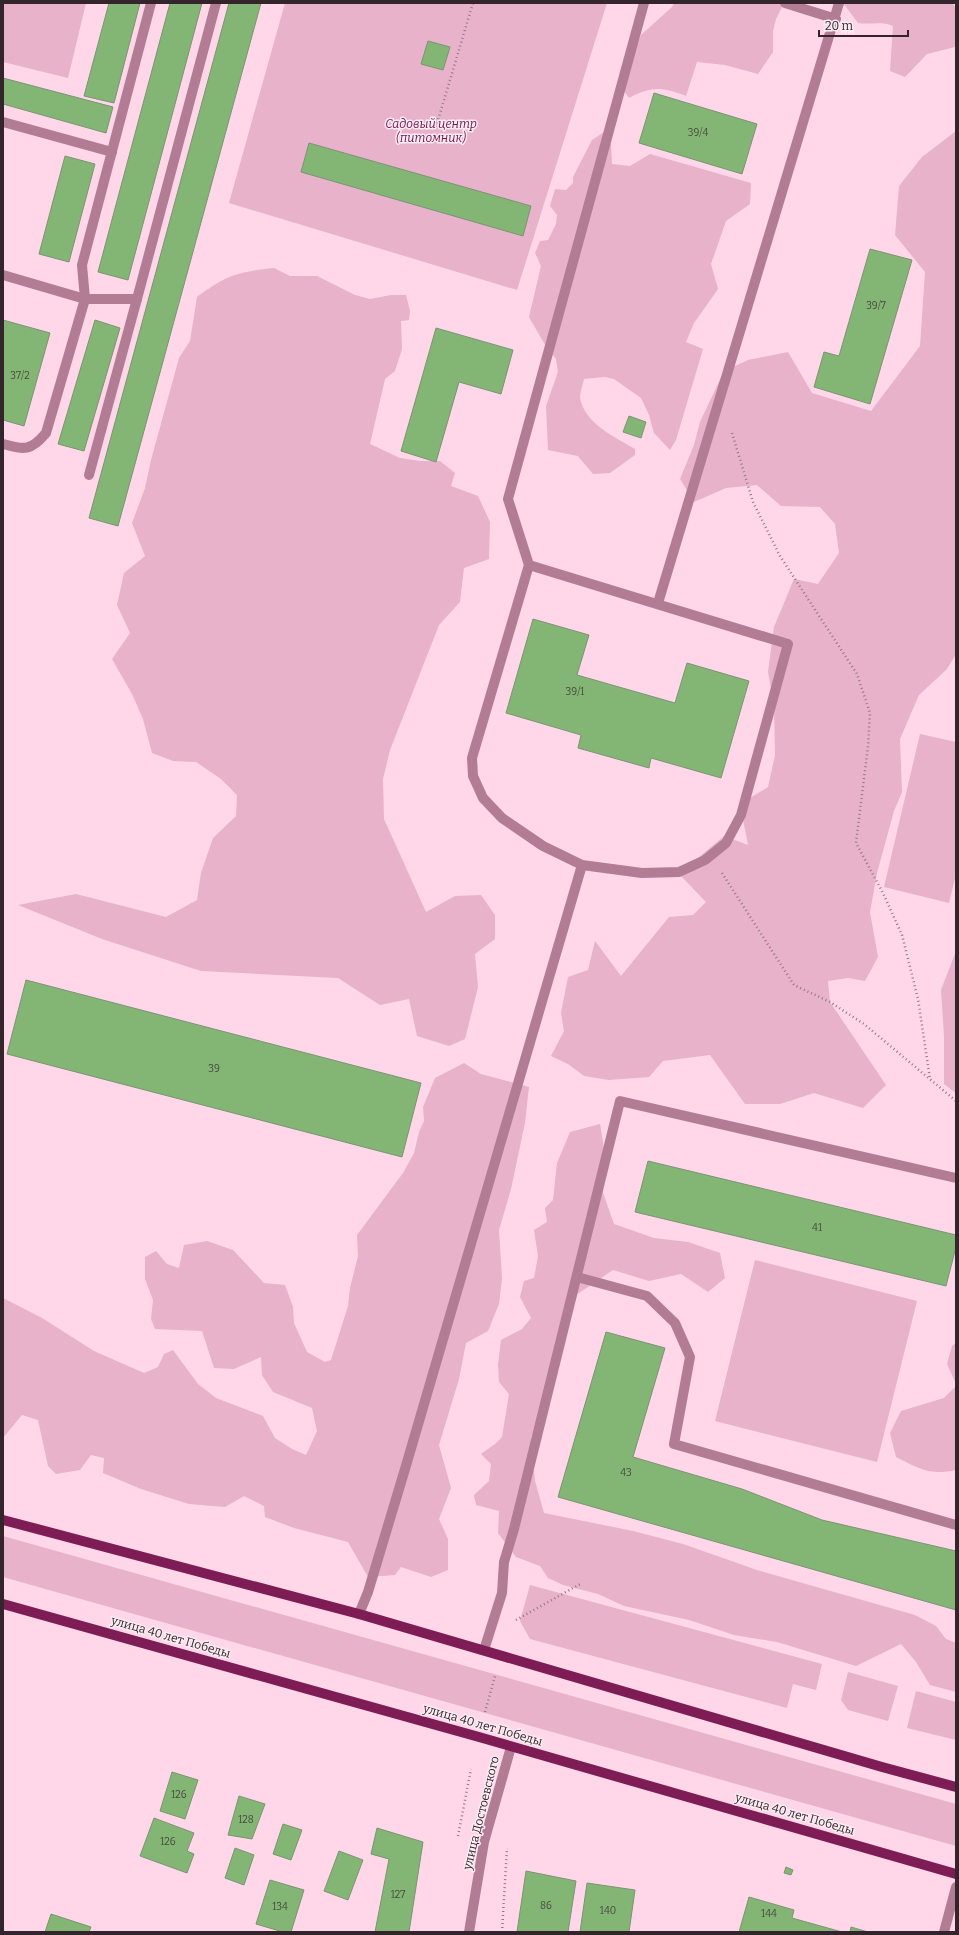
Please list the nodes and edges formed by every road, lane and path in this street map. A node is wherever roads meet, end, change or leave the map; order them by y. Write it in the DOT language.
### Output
graph roads {
  1 [pos="151,3"];
  2 [pos="216,3"];
  3 [pos="473,3"];
  4 [pos="644,3"];
  5 [pos="785,3"];
  6 [pos="840,3"];
  7 [pos="836,19"];
  8 [pos="3,122"];
  9 [pos="436,127"];
  10 [pos="112,152"];
  11 [pos="3,275"];
  12 [pos="85,299"];
  13 [pos="138,299"];
  14 [pos="731,427"];
  15 [pos="3,444"];
  16 [pos="89,474"];
  17 [pos="529,565"];
  18 [pos="658,603"];
  19 [pos="711,856"];
  20 [pos="582,865"];
  21 [pos="930,1079"];
  22 [pos="956,1101"];
  23 [pos="956,1178"];
  24 [pos="577,1277"];
  25 [pos="3,1520"];
  26 [pos="956,1525"];
  27 [pos="582,1583"];
  28 [pos="3,1604"];
  29 [pos="359,1614"];
  30 [pos="514,1622"];
  31 [pos="484,1650"];
  32 [pos="494,1676"];
  33 [pos="485,1712"];
  34 [pos="511,1747"];
  35 [pos="471,1769"];
  36 [pos="956,1786"];
  37 [pos="458,1836"];
  38 [pos="507,1848"];
  39 [pos="956,1874"];
  40 [pos="956,1887"];
  41 [pos="469,1932"];
  42 [pos="502,1932"];
  43 [pos="944,1932"];
  1 -- 10 [label="street"];
  2 -- 13 [label="street"];
  3 -- 9 [label="path"];
  4 -- 17 [label="street"];
  5 -- 7 [label="street"];
  6 -- 7 [label="street"];
  7 -- 18 [label="street"];
  8 -- 10 [label="street"];
  10 -- 12 [label="street"];
  11 -- 12 [label="street"];
  12 -- 13 [label="street"];
  12 -- 15 [label="street"];
  13 -- 16 [label="street"];
  14 -- 21 [label="path"];
  17 -- 18 [label="street"];
  17 -- 20 [label="street"];
  18 -- 19 [label="street"];
  19 -- 20 [label="street"];
  19 -- 21 [label="path"];
  20 -- 29 [label="street"];
  21 -- 22 [label="path"];
  23 -- 24 [label="street"];
  24 -- 26 [label="street"];
  24 -- 31 [label="street"];
  25 -- 29 [label="main road"];
  27 -- 30 [label="path"];
  28 -- 34 [label="main road, улица 40 лет Победы"];
  29 -- 31 [label="main road"];
  31 -- 36 [label="main road"];
  32 -- 33 [label="path"];
  34 -- 39 [label="main road, улица 40 лет Победы"];
  34 -- 41 [label="street, улица Достоевского"];
  35 -- 37 [label="path"];
  38 -- 42 [label="path"];
  40 -- 43 [label="street"];
}
